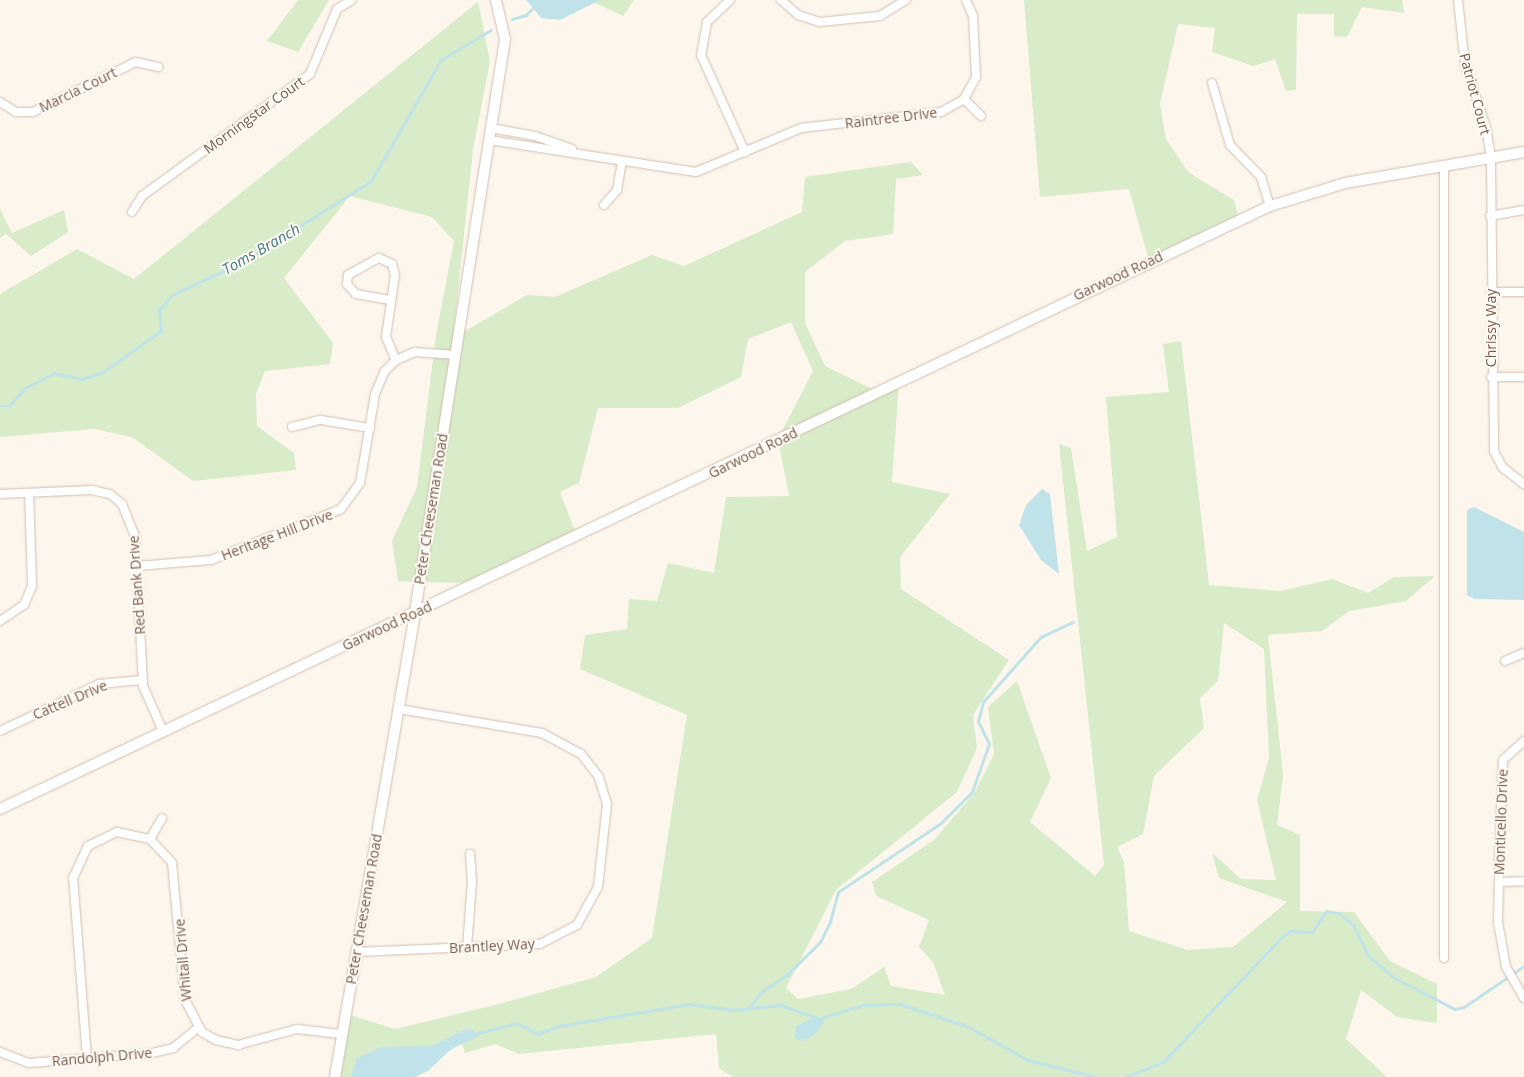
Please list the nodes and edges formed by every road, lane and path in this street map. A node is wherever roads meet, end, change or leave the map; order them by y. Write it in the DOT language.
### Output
graph roads {
  1 [pos="352,0"];
  2 [pos="496,0"];
  3 [pos="730,0"];
  4 [pos="781,0"];
  5 [pos="906,0"];
  6 [pos="966,0"];
  7 [pos="1458,0"];
  8 [pos="158,67"];
  9 [pos="1212,83"];
  10 [pos="964,99"];
  11 [pos="0,102"];
  12 [pos="981,116"];
  13 [pos="491,128"];
  14 [pos="489,140"];
  15 [pos="745,152"];
  16 [pos="1524,152"];
  17 [pos="592,156"];
  18 [pos="1491,158"];
  19 [pos="622,161"];
  20 [pos="1444,166"];
  21 [pos="604,205"];
  22 [pos="1270,206"];
  23 [pos="1524,210"];
  24 [pos="132,212"];
  25 [pos="1490,216"];
  26 [pos="1491,292"];
  27 [pos="1524,292"];
  28 [pos="390,300"];
  29 [pos="456,355"];
  30 [pos="396,360"];
  31 [pos="1491,377"];
  32 [pos="1524,377"];
  33 [pos="292,427"];
  34 [pos="370,428"];
  35 [pos="1524,484"];
  36 [pos="29,493"];
  37 [pos="0,494"];
  38 [pos="136,566"];
  39 [pos="415,612"];
  40 [pos="0,621"];
  41 [pos="1524,653"];
  42 [pos="1505,661"];
  43 [pos="142,680"];
  44 [pos="398,709"];
  45 [pos="0,730"];
  46 [pos="163,731"];
  47 [pos="1524,741"];
  48 [pos="0,809"];
  49 [pos="162,818"];
  50 [pos="150,839"];
  51 [pos="470,854"];
  52 [pos="1524,881"];
  53 [pos="1499,882"];
  54 [pos="467,948"];
  55 [pos="357,952"];
  56 [pos="1444,958"];
  57 [pos="1524,998"];
  58 [pos="198,1028"];
  59 [pos="341,1034"];
  60 [pos="0,1052"];
  61 [pos="87,1058"];
  62 [pos="335,1077"];
  1 -- 24 [label="street, Morningstar Court"];
  2 -- 13 [label="street, Peter Cheeseman Road"];
  3 -- 15 [label="street"];
  4 -- 5 [label="street"];
  6 -- 10 [label="street"];
  7 -- 18 [label="street, Patriot Court"];
  8 -- 11 [label="street, Marcia Court"];
  9 -- 22 [label="street"];
  10 -- 12 [label="street"];
  10 -- 15 [label="street, Raintree Drive"];
  13 -- 14 [label="street, Peter Cheeseman Road"];
  13 -- 17 [label="street, Raintree Drive"];
  14 -- 17 [label="street, Raintree Drive"];
  14 -- 29 [label="street, Peter Cheeseman Road"];
  15 -- 19 [label="street, Raintree Drive"];
  16 -- 18 [label="street, Garwood Road"];
  17 -- 19 [label="street, Raintree Drive"];
  18 -- 20 [label="street, Garwood Road"];
  18 -- 25 [label="street, Chrissy Way"];
  19 -- 21 [label="street"];
  20 -- 22 [label="street, Garwood Road"];
  20 -- 56 [label="street"];
  22 -- 39 [label="street, Garwood Road"];
  23 -- 25 [label="street"];
  25 -- 26 [label="street, Chrissy Way"];
  26 -- 27 [label="street"];
  26 -- 31 [label="street, Chrissy Way"];
  28 -- 28 [label="street"];
  28 -- 30 [label="street"];
  29 -- 30 [label="street"];
  29 -- 39 [label="street, Peter Cheeseman Road"];
  30 -- 34 [label="street, Heritage Hill Drive"];
  31 -- 32 [label="street"];
  31 -- 35 [label="street, Chrissy Way"];
  33 -- 34 [label="street"];
  34 -- 38 [label="street, Heritage Hill Drive"];
  36 -- 37 [label="street, Red Bank Drive"];
  36 -- 38 [label="street, Red Bank Drive"];
  36 -- 40 [label="street"];
  38 -- 43 [label="street, Red Bank Drive"];
  39 -- 44 [label="street, Peter Cheeseman Road"];
  39 -- 46 [label="street, Garwood Road"];
  41 -- 42 [label="street"];
  43 -- 45 [label="street, Cattell Drive"];
  43 -- 46 [label="street, Red Bank Drive"];
  44 -- 54 [label="street, Brantley Way"];
  44 -- 55 [label="street, Peter Cheeseman Road"];
  46 -- 48 [label="street, Garwood Road"];
  47 -- 53 [label="street, Monticello Drive"];
  49 -- 50 [label="street"];
  50 -- 58 [label="street, Whitall Drive"];
  50 -- 61 [label="street, Whitall Drive"];
  51 -- 54 [label="street"];
  52 -- 53 [label="street, Monticello Drive"];
  53 -- 57 [label="street, Monticello Drive"];
  54 -- 55 [label="street, Brantley Way"];
  55 -- 59 [label="street, Peter Cheeseman Road"];
  58 -- 59 [label="street"];
  58 -- 61 [label="street, Randolph Drive"];
  59 -- 62 [label="street, Peter Cheeseman Road"];
  60 -- 61 [label="street, Randolph Drive"];
}
